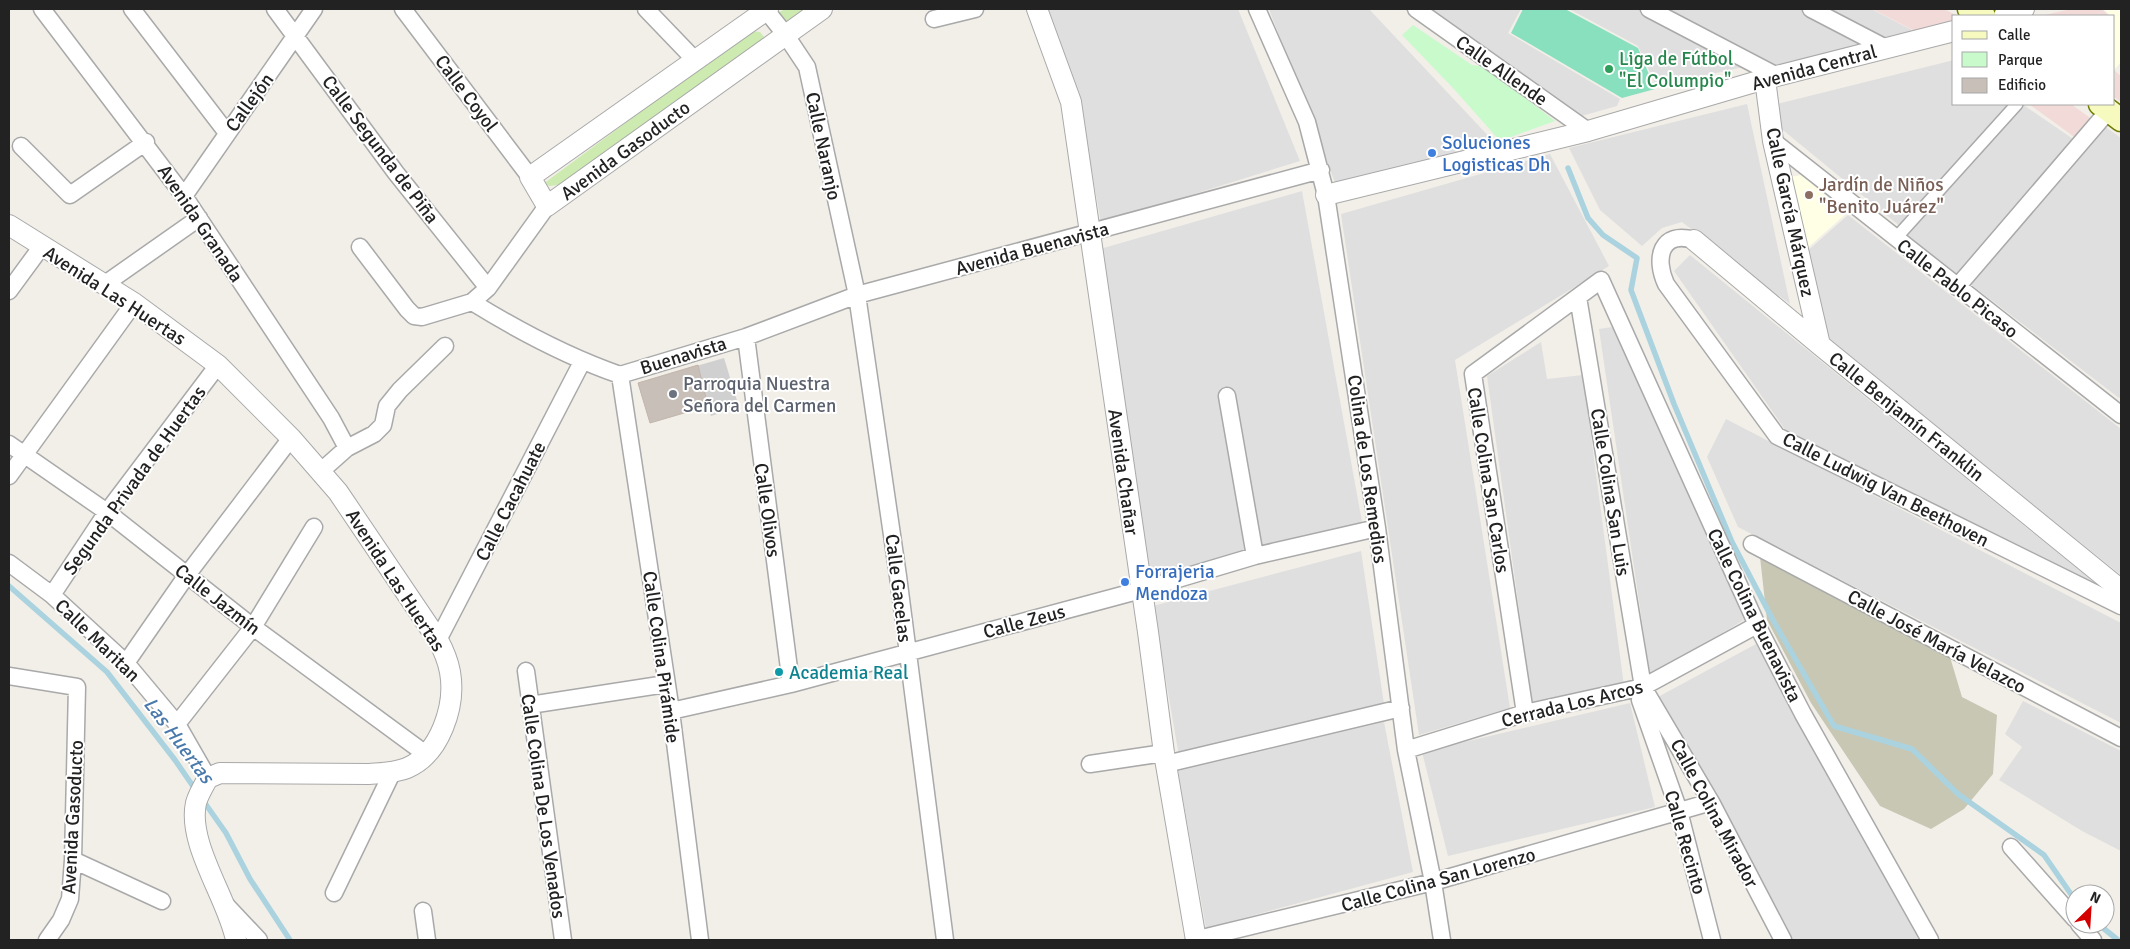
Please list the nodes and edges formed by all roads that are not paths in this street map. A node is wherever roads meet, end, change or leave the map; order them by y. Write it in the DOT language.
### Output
graph roads {
  1 [pos="42,9"];
  2 [pos="132,9"];
  3 [pos="275,9"];
  4 [pos="314,9"];
  5 [pos="403,9"];
  6 [pos="646,9"];
  7 [pos="767,9"];
  8 [pos="822,9"];
  9 [pos="975,9"];
  10 [pos="1037,9"];
  11 [pos="1257,9"];
  12 [pos="1416,9"];
  13 [pos="1649,9"];
  14 [pos="1812,9"];
  15 [pos="1969,9"];
  16 [pos="2024,9"];
  17 [pos="1982,15"];
  18 [pos="2007,15"];
  19 [pos="934,19"];
  20 [pos="1952,32"];
  21 [pos="786,34"];
  22 [pos="296,36"];
  23 [pos="1886,48"];
  24 [pos="695,60"];
  25 [pos="1771,77"];
  26 [pos="2016,105"];
  27 [pos="2110,111"];
  28 [pos="1588,131"];
  29 [pos="227,133"];
  30 [pos="1773,140"];
  31 [pos="146,142"];
  32 [pos="21,146"];
  33 [pos="1321,170"];
  34 [pos="530,176"];
  35 [pos="1326,195"];
  36 [pos="184,196"];
  37 [pos="547,206"];
  38 [pos="199,218"];
  39 [pos="9,225"];
  40 [pos="1090,233"];
  41 [pos="1896,238"];
  42 [pos="1694,240"];
  43 [pos="42,246"];
  44 [pos="360,247"];
  45 [pos="1601,280"];
  46 [pos="104,284"];
  47 [pos="1957,287"];
  48 [pos="488,288"];
  49 [pos="9,290"];
  50 [pos="857,295"];
  51 [pos="1578,297"];
  52 [pos="472,302"];
  53 [pos="134,303"];
  54 [pos="746,337"];
  55 [pos="445,346"];
  56 [pos="1820,346"];
  57 [pos="582,362"];
  58 [pos="218,365"];
  59 [pos="620,374"];
  60 [pos="1227,396"];
  61 [pos="2119,410"];
  62 [pos="291,438"];
  63 [pos="9,444"];
  64 [pos="347,448"];
  65 [pos="24,453"];
  66 [pos="320,472"];
  67 [pos="9,476"];
  68 [pos="107,512"];
  69 [pos="314,527"];
  70 [pos="1377,528"];
  71 [pos="1752,544"];
  72 [pos="1255,556"];
  73 [pos="9,563"];
  74 [pos="186,575"];
  75 [pos="1141,590"];
  76 [pos="2121,590"];
  77 [pos="52,595"];
  78 [pos="2121,606"];
  79 [pos="1757,625"];
  80 [pos="253,627"];
  81 [pos="438,640"];
  82 [pos="907,652"];
  83 [pos="126,663"];
  84 [pos="526,671"];
  85 [pos="9,676"];
  86 [pos="666,684"];
  87 [pos="791,684"];
  88 [pos="1643,687"];
  89 [pos="530,705"];
  90 [pos="1402,708"];
  91 [pos="671,711"];
  92 [pos="1525,713"];
  93 [pos="177,724"];
  94 [pos="2121,738"];
  95 [pos="1406,750"];
  96 [pos="427,755"];
  97 [pos="1165,759"];
  98 [pos="1090,764"];
  99 [pos="392,773"];
  100 [pos="206,781"];
  101 [pos="1711,802"];
  102 [pos="1679,812"];
  103 [pos="2011,846"];
  104 [pos="73,860"];
  105 [pos="1433,882"];
  106 [pos="334,894"];
  107 [pos="162,901"];
  108 [pos="223,902"];
  109 [pos="2065,908"];
  110 [pos="423,911"];
  111 [pos="47,940"];
  112 [pos="236,940"];
  113 [pos="258,940"];
  114 [pos="427,940"];
  115 [pos="563,940"];
  116 [pos="700,940"];
  117 [pos="945,940"];
  118 [pos="1195,940"];
  119 [pos="1442,940"];
  120 [pos="1712,940"];
  121 [pos="1782,940"];
  122 [pos="1930,940"];
  1 -- 31 [label="street, Avenida Granada"];
  2 -- 29 [label="street"];
  3 -- 22 [label="street, Calle Segunda de Piña"];
  4 -- 22 [label="street, Callejón"];
  5 -- 34 [label="street, Calle Coyol"];
  6 -- 24 [label="street"];
  7 -- 21 [label="street, Calle Naranjo"];
  7 -- 24 [label="street, Avenida Gasoducto"];
  8 -- 21 [label="street, Avenida Gasoducto"];
  9 -- 19 [label="street"];
  10 -- 40 [label="street, Avenida Chañar"];
  11 -- 33 [label="street, Colina de Los Remedios"];
  12 -- 28 [label="street, Calle Allende"];
  13 -- 25 [label="street"];
  14 -- 23 [label="street"];
  15 -- 17 [label="main road"];
  16 -- 18 [label="street"];
  20 -- 23 [label="street, Avenida Central"];
  21 -- 37 [label="street, Avenida Gasoducto"];
  21 -- 50 [label="street, Calle Naranjo"];
  22 -- 29 [label="street, Callejón"];
  22 -- 48 [label="street, Calle Segunda de Piña"];
  23 -- 25 [label="street, Avenida Central"];
  24 -- 34 [label="street, Avenida Gasoducto"];
  25 -- 28 [label="street, Avenida Central"];
  25 -- 30 [label="street, Calle García Márquez"];
  26 -- 41 [label="street"];
  27 -- 47 [label="street"];
  28 -- 35 [label="street, Avenida Central"];
  29 -- 36 [label="street, Callejón"];
  30 -- 41 [label="street, Calle Pablo Picaso"];
  30 -- 56 [label="street, Calle García Márquez"];
  31 -- 32 [label="street"];
  31 -- 36 [label="street, Avenida Granada"];
  33 -- 35 [label="street, Colina de Los Remedios"];
  33 -- 40 [label="street, Avenida Buenavista"];
  34 -- 37 [label="street, Avenida Gasoducto"];
  35 -- 70 [label="street, Colina de Los Remedios"];
  36 -- 38 [label="street, Avenida Granada"];
  37 -- 48 [label="street"];
  38 -- 46 [label="street"];
  38 -- 64 [label="street, Avenida Granada"];
  39 -- 43 [label="street, Avenida Las Huertas"];
  40 -- 50 [label="street, Avenida Buenavista"];
  40 -- 75 [label="street, Avenida Chañar"];
  41 -- 47 [label="street, Calle Pablo Picaso"];
  42 -- 56 [label="street, Calle Benjamín Franklin"];
  42 -- 78 [label="street, Calle Ludwig Van Beethoven"];
  43 -- 46 [label="street, Avenida Las Huertas"];
  43 -- 49 [label="street"];
  44 -- 52 [label="street"];
  45 -- 51 [label="street, Calle Colina San Carlos"];
  45 -- 79 [label="street, Calle Colina Buenavista"];
  46 -- 53 [label="street, Avenida Las Huertas"];
  47 -- 61 [label="street, Calle Pablo Picaso"];
  48 -- 52 [label="street"];
  50 -- 54 [label="street, Avenida Buenavista"];
  50 -- 82 [label="street, Calle Gacelas"];
  51 -- 88 [label="street, Calle Colina San Luis"];
  51 -- 92 [label="street, Calle Colina San Carlos"];
  52 -- 57 [label="street"];
  53 -- 58 [label="street, Avenida Las Huertas"];
  53 -- 65 [label="street"];
  54 -- 59 [label="street, Buenavista"];
  54 -- 87 [label="street, Calle Olivos"];
  55 -- 64 [label="street"];
  56 -- 76 [label="street, Calle Benjamín Franklin"];
  57 -- 59 [label="street"];
  57 -- 81 [label="street, Calle Cacahuate"];
  58 -- 62 [label="street, Avenida Las Huertas"];
  58 -- 68 [label="street, Segunda Privada de Huertas"];
  59 -- 86 [label="street, Calle Colina Pirámide"];
  60 -- 72 [label="street"];
  62 -- 66 [label="street, Avenida Las Huertas"];
  62 -- 74 [label="street"];
  63 -- 65 [label="street, Calle Jazmín"];
  64 -- 66 [label="street"];
  65 -- 67 [label="street"];
  65 -- 68 [label="street, Calle Jazmín"];
  66 -- 81 [label="street, Avenida Las Huertas"];
  68 -- 74 [label="street, Calle Jazmín"];
  68 -- 77 [label="street, Segunda Privada de Huertas"];
  69 -- 80 [label="street"];
  70 -- 72 [label="street, Calle Zeus"];
  70 -- 90 [label="street, Colina de Los Remedios"];
  71 -- 94 [label="street, Calle José María Velazco"];
  72 -- 75 [label="street, Calle Zeus"];
  73 -- 77 [label="street, Calle Maritan"];
  74 -- 80 [label="street, Calle Jazmín"];
  74 -- 83 [label="street"];
  75 -- 82 [label="street, Calle Zeus"];
  75 -- 97 [label="street, Avenida Chañar"];
  77 -- 83 [label="street, Calle Maritan"];
  79 -- 88 [label="street, Cerrada Los Arcos"];
  79 -- 122 [label="street, Calle Colina Buenavista"];
  80 -- 93 [label="street"];
  80 -- 96 [label="street, Calle Jazmín"];
  81 -- 96 [label="street, Avenida Las Huertas"];
  82 -- 87 [label="street, Calle Zeus"];
  82 -- 117 [label="street, Calle Gacelas"];
  83 -- 93 [label="street, Calle Maritan"];
  84 -- 89 [label="street, Calle Colina De Los Venados"];
  85 -- 104 [label="street, Avenida Gasoducto"];
  86 -- 89 [label="street"];
  86 -- 91 [label="street, Calle Colina Pirámide"];
  87 -- 91 [label="street, Calle Zeus"];
  88 -- 92 [label="street, Cerrada Los Arcos"];
  88 -- 101 [label="street, Calle Colina Mirador"];
  88 -- 102 [label="street, Calle Recinto"];
  89 -- 115 [label="street, Calle Colina De Los Venados"];
  90 -- 95 [label="street, Colina de Los Remedios"];
  90 -- 97 [label="street"];
  91 -- 116 [label="street, Calle Colina Pirámide"];
  92 -- 95 [label="street, Cerrada Los Arcos"];
  93 -- 100 [label="street, Calle Maritan"];
  95 -- 105 [label="street, Colina de Los Remedios"];
  96 -- 99 [label="street, Avenida Las Huertas"];
  97 -- 98 [label="street"];
  97 -- 118 [label="street, Avenida Chañar"];
  99 -- 100 [label="street, Avenida Las Huertas"];
  99 -- 106 [label="street"];
  100 -- 108 [label="street"];
  101 -- 102 [label="street, Calle Colina San Lorenzo"];
  101 -- 121 [label="street, Calle Colina Mirador"];
  102 -- 105 [label="street, Calle Colina San Lorenzo"];
  102 -- 120 [label="street, Calle Recinto"];
  103 -- 109 [label="street"];
  104 -- 107 [label="street"];
  104 -- 111 [label="street, Avenida Gasoducto"];
  105 -- 118 [label="street, Calle Colina San Lorenzo"];
  105 -- 119 [label="street, Colina de Los Remedios"];
  108 -- 112 [label="street"];
  108 -- 113 [label="street"];
  110 -- 114 [label="street"];
}
